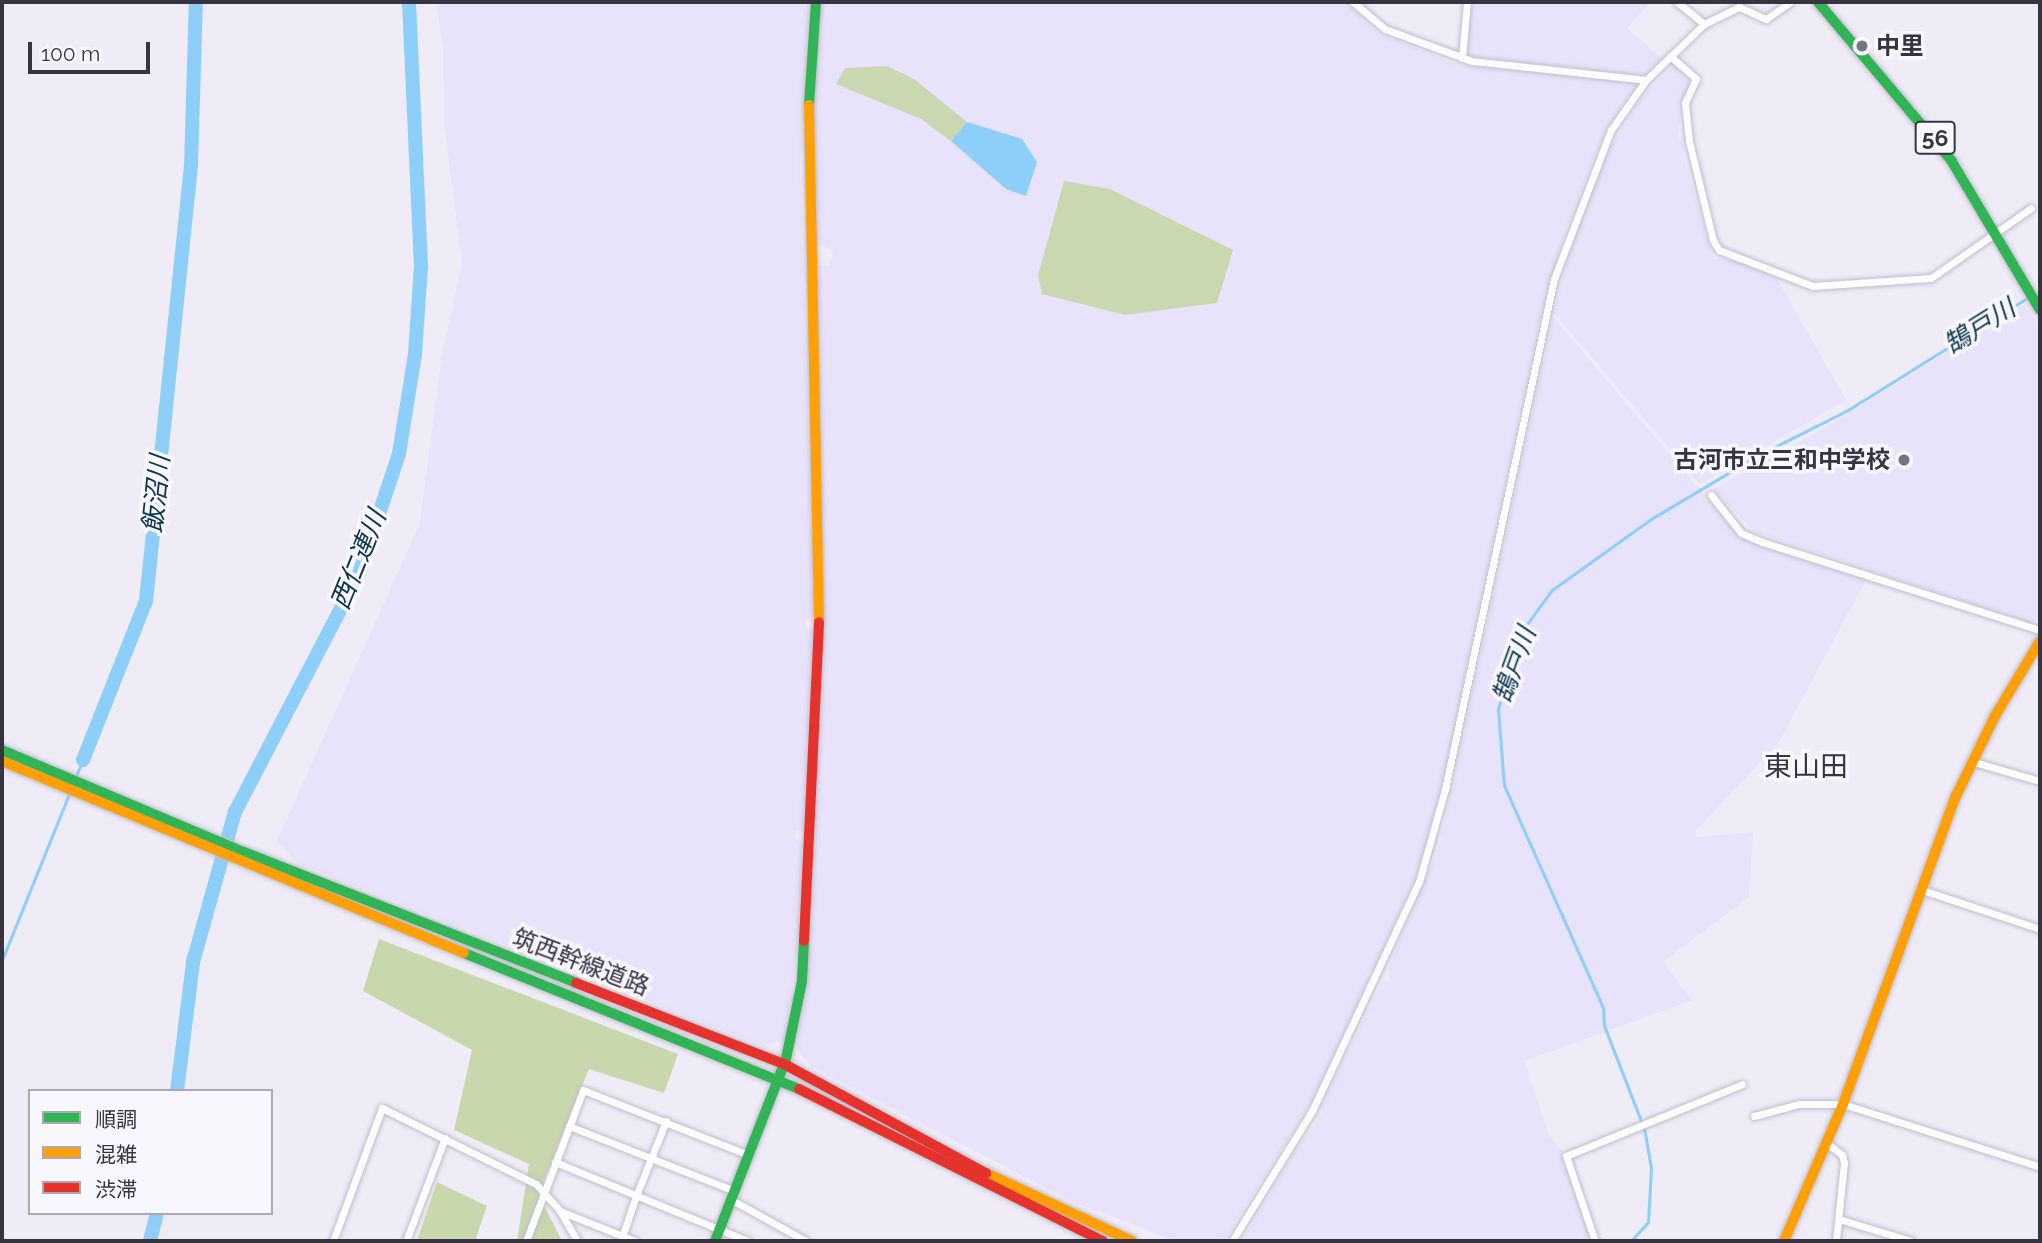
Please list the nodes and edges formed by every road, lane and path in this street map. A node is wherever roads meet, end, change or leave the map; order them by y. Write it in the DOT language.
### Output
graph roads {
  1 [pos="816,2"];
  2 [pos="1353,2"];
  3 [pos="1467,2"];
  4 [pos="1677,2"];
  5 [pos="1790,2"];
  6 [pos="1818,2"];
  7 [pos="1704,24"];
  8 [pos="1670,56"];
  9 [pos="1462,58"];
  10 [pos="1646,80"];
  11 [pos="2031,208"];
  12 [pos="1996,237"];
  13 [pos="2037,306"];
  14 [pos="1710,495"];
  15 [pos="2040,630"];
  16 [pos="2040,641"];
  17 [pos="2,750"];
  18 [pos="2,761"];
  19 [pos="1971,761"];
  20 [pos="59,780"];
  21 [pos="2040,781"];
  22 [pos="243,857"];
  23 [pos="1919,890"];
  24 [pos="2040,929"];
  25 [pos="784,1064"];
  26 [pos="779,1079"];
  27 [pos="1742,1084"];
  28 [pos="1843,1104"];
  29 [pos="1754,1116"];
  30 [pos="666,1121"];
  31 [pos="569,1126"];
  32 [pos="445,1138"];
  33 [pos="1828,1144"];
  34 [pos="749,1155"];
  35 [pos="652,1159"];
  36 [pos="555,1162"];
  37 [pos="2040,1167"];
  38 [pos="543,1191"];
  39 [pos="636,1196"];
  40 [pos="733,1196"];
  41 [pos="560,1211"];
  42 [pos="1839,1219"];
  43 [pos="721,1227"];
  44 [pos="623,1239"];
  45 [pos="333,1241"];
  46 [pos="406,1241"];
  47 [pos="526,1241"];
  48 [pos="577,1241"];
  49 [pos="635,1241"];
  50 [pos="715,1241"];
  51 [pos="748,1241"];
  52 [pos="806,1241"];
  53 [pos="1103,1241"];
  54 [pos="1132,1241"];
  55 [pos="1232,1241"];
  56 [pos="1595,1241"];
  57 [pos="1784,1241"];
  58 [pos="1836,1241"];
  59 [pos="1911,1241"];
  1 -- 25 [label="street"];
  2 -- 9 [label="street"];
  3 -- 9 [label="street"];
  4 -- 7 [label="street"];
  5 -- 7 [label="street"];
  6 -- 12 [label="street, 56"];
  7 -- 8 [label="street"];
  8 -- 10 [label="street"];
  8 -- 12 [label="street"];
  9 -- 10 [label="street"];
  10 -- 55 [label="street"];
  11 -- 12 [label="street"];
  12 -- 13 [label="street, 56"];
  14 -- 15 [label="street"];
  16 -- 19 [label="street"];
  17 -- 20 [label="street, 筑西幹線道路"];
  18 -- 20 [label="street, 筑西幹線道路"];
  19 -- 21 [label="street"];
  19 -- 23 [label="street"];
  20 -- 22 [label="street, 筑西幹線道路"];
  22 -- 25 [label="street, 筑西幹線道路"];
  22 -- 26 [label="street, 筑西幹線道路"];
  23 -- 24 [label="street"];
  23 -- 28 [label="street"];
  25 -- 26 [label="street"];
  25 -- 54 [label="street, 筑西幹線道路"];
  26 -- 34 [label="street"];
  26 -- 53 [label="street, 筑西幹線道路"];
  27 -- 56 [label="street"];
  28 -- 29 [label="street"];
  28 -- 33 [label="street"];
  28 -- 37 [label="street"];
  30 -- 31 [label="street"];
  30 -- 34 [label="street"];
  30 -- 35 [label="street"];
  31 -- 35 [label="street"];
  31 -- 36 [label="street"];
  32 -- 38 [label="street"];
  32 -- 45 [label="street"];
  32 -- 46 [label="street"];
  33 -- 42 [label="street"];
  33 -- 57 [label="street"];
  34 -- 40 [label="street"];
  35 -- 39 [label="street"];
  35 -- 40 [label="street"];
  36 -- 38 [label="street"];
  36 -- 39 [label="street"];
  38 -- 41 [label="street"];
  38 -- 47 [label="street"];
  39 -- 43 [label="street"];
  39 -- 44 [label="street"];
  40 -- 43 [label="street"];
  40 -- 52 [label="street"];
  41 -- 44 [label="street"];
  41 -- 48 [label="street"];
  42 -- 58 [label="street"];
  42 -- 59 [label="street"];
  43 -- 50 [label="street"];
  43 -- 51 [label="street"];
  44 -- 49 [label="street"];
}
